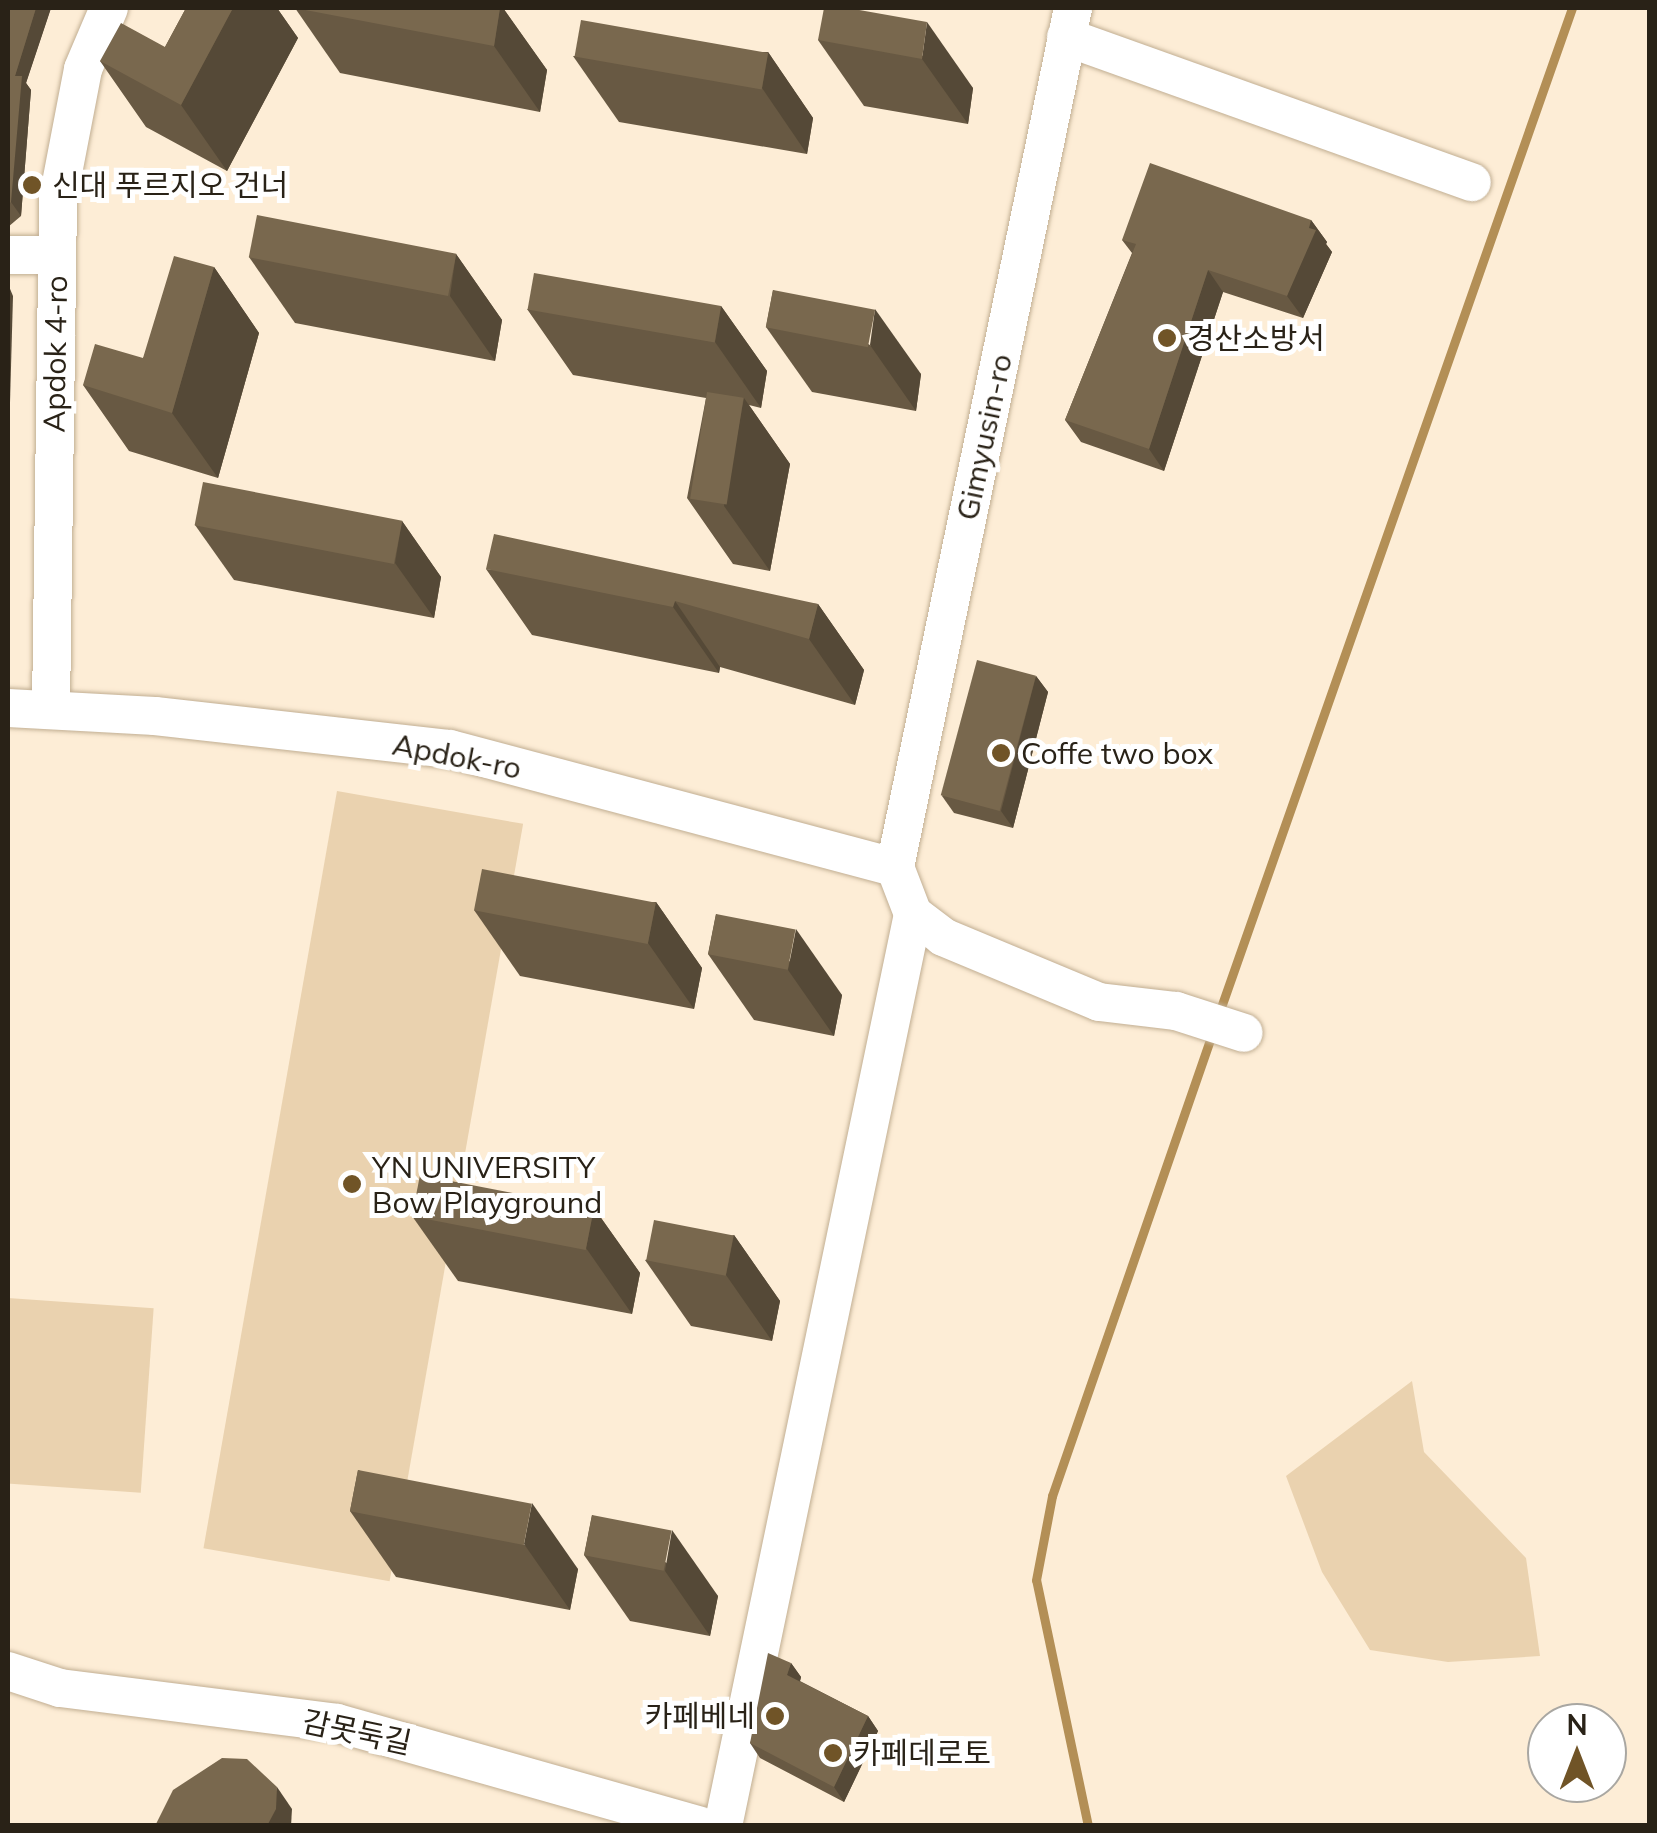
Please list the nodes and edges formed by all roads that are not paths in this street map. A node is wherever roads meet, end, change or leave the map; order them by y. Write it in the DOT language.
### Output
graph roads {
  1 [pos="109,8"];
  2 [pos="1069,22"];
  3 [pos="1472,182"];
  4 [pos="8,255"];
  5 [pos="57,256"];
  6 [pos="8,708"];
  7 [pos="51,708"];
  8 [pos="895,868"];
  9 [pos="913,914"];
  10 [pos="1244,1033"];
  11 [pos="8,1671"];
  12 [pos="700,1826"];
  13 [pos="723,1826"];
  1 -- 5 [label="street, Apdok 4-ro"];
  2 -- 3 [label="street"];
  2 -- 8 [label="street, Gimyusin-ro"];
  4 -- 5 [label="street"];
  5 -- 7 [label="street, Apdok 4-ro"];
  6 -- 7 [label="street, Apdok-ro"];
  7 -- 8 [label="street, Apdok-ro"];
  8 -- 9 [label="street"];
  9 -- 10 [label="street"];
  9 -- 13 [label="street"];
  11 -- 12 [label="street, 감못둑길"];
}
